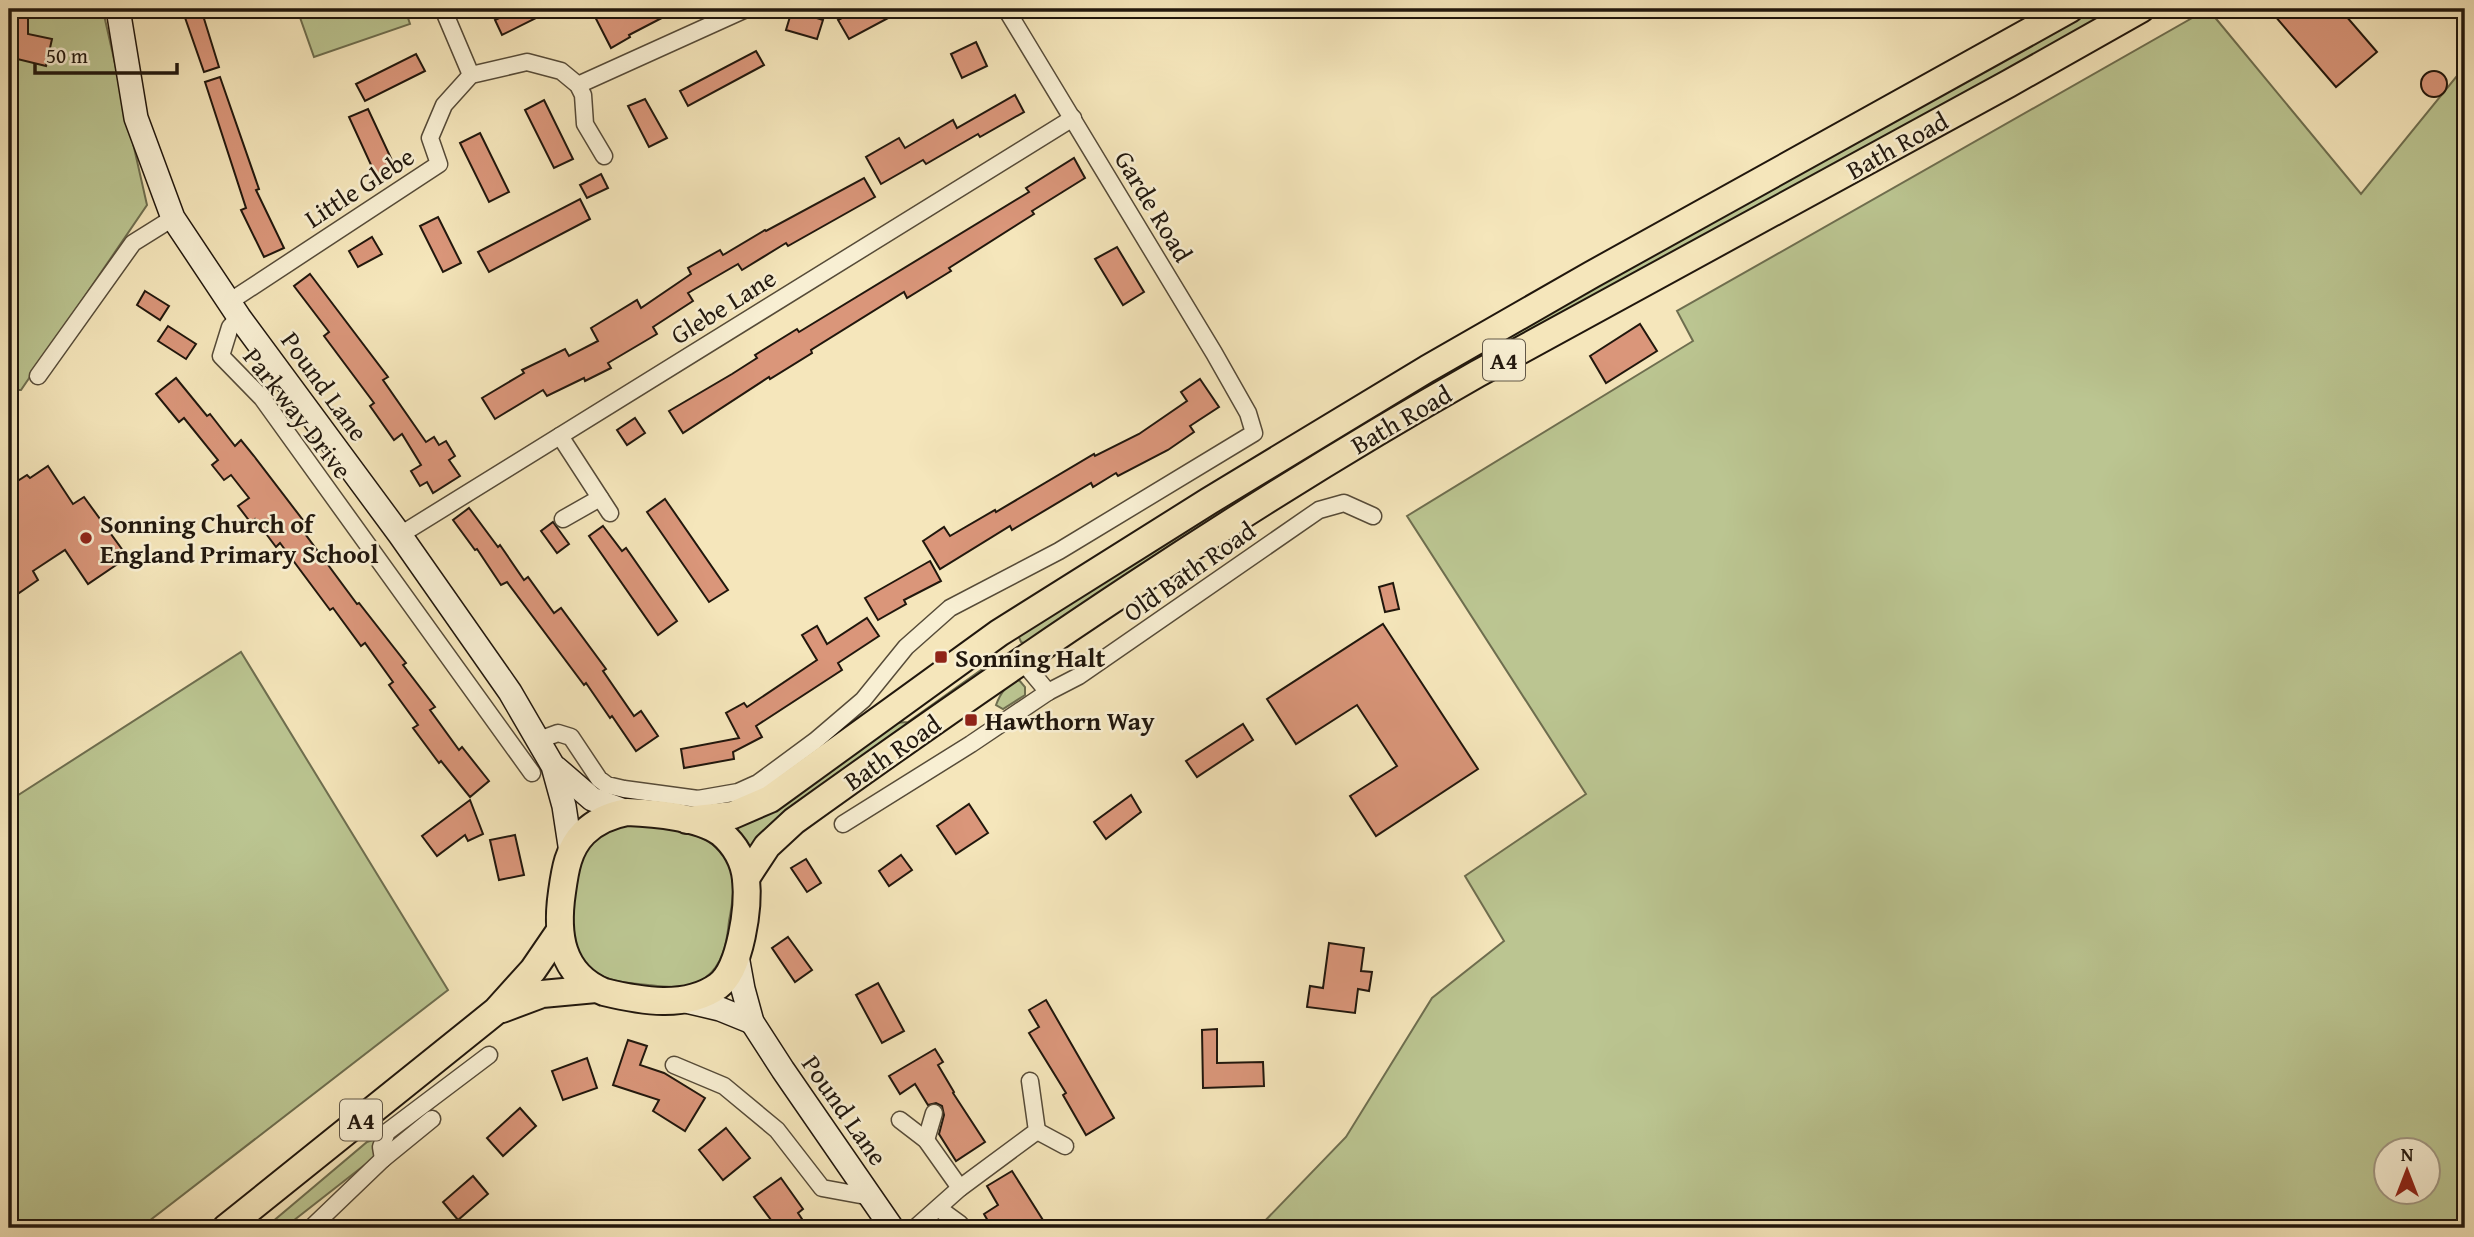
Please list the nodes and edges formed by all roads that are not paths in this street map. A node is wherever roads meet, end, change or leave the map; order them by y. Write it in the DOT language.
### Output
graph roads {
  1 [pos="118,9"];
  2 [pos="443,9"];
  3 [pos="746,9"];
  4 [pos="1006,9"];
  5 [pos="2070,9"];
  6 [pos="2141,9"];
  7 [pos="471,75"];
  8 [pos="578,85"];
  9 [pos="1073,118"];
  10 [pos="604,156"];
  11 [pos="173,218"];
  12 [pos="234,309"];
  13 [pos="38,376"];
  14 [pos="560,436"];
  15 [pos="600,498"];
  16 [pos="610,513"];
  17 [pos="1373,516"];
  18 [pos="564,519"];
  19 [pos="400,535"];
  20 [pos="999,633"];
  21 [pos="1023,661"];
  22 [pos="510,692"];
  23 [pos="1048,692"];
  24 [pos="483,708"];
  25 [pos="539,740"];
  26 [pos="543,769"];
  27 [pos="627,813"];
  28 [pos="687,820"];
  29 [pos="843,824"];
  30 [pos="570,852"];
  31 [pos="746,878"];
  32 [pos="559,932"];
  33 [pos="737,956"];
  34 [pos="596,989"];
  35 [pos="686,1001"];
  36 [pos="496,1012"];
  37 [pos="752,1022"];
  38 [pos="489,1055"];
  39 [pos="674,1065"];
  40 [pos="1030,1081"];
  41 [pos="934,1113"];
  42 [pos="432,1119"];
  43 [pos="900,1120"];
  44 [pos="1037,1130"];
  45 [pos="926,1140"];
  46 [pos="1065,1146"];
  47 [pos="383,1159"];
  48 [pos="960,1188"];
  49 [pos="871,1197"];
  50 [pos="937,1208"];
  51 [pos="960,1224"];
  52 [pos="226,1228"];
  53 [pos="311,1228"];
  54 [pos="892,1228"];
  55 [pos="915,1228"];
  1 -- 11 [label="street, Pound Lane"];
  2 -- 7 [label="street"];
  3 -- 8 [label="street"];
  4 -- 9 [label="street, Garde Road"];
  5 -- 20 [label="main road, Bath Road / A4"];
  6 -- 21 [label="main road, Bath Road / A4"];
  7 -- 8 [label="street"];
  7 -- 12 [label="street, Little Glebe"];
  8 -- 10 [label="street"];
  9 -- 14 [label="street, Glebe Lane"];
  9 -- 25 [label="street, Garde Road"];
  11 -- 12 [label="street, Pound Lane"];
  11 -- 13 [label="street"];
  12 -- 19 [label="street, Pound Lane"];
  12 -- 24 [label="street, Parkway Drive"];
  14 -- 15 [label="street"];
  14 -- 19 [label="street, Glebe Lane"];
  15 -- 16 [label="street"];
  15 -- 18 [label="street"];
  17 -- 23 [label="street, Old Bath Road"];
  19 -- 22 [label="street, Pound Lane"];
  20 -- 21 [label="main road"];
  20 -- 28 [label="main road, Bath Road / A4"];
  21 -- 23 [label="street"];
  21 -- 31 [label="main road, Bath Road / A4"];
  22 -- 24 [label="street"];
  22 -- 25 [label="street, Pound Lane"];
  23 -- 29 [label="street, Old Bath Road"];
  24 -- 26 [label="street, Parkway Drive"];
  25 -- 26 [label="street, Pound Lane"];
  26 -- 27 [label="street, Pound Lane"];
  26 -- 30 [label="street, Pound Lane"];
  27 -- 28 [label="main road"];
  27 -- 30 [label="main road"];
  28 -- 31 [label="main road"];
  30 -- 32 [label="main road"];
  31 -- 33 [label="main road"];
  32 -- 34 [label="main road"];
  32 -- 36 [label="main road, A4"];
  33 -- 35 [label="main road"];
  33 -- 37 [label="street, Pound Lane"];
  34 -- 35 [label="main road"];
  34 -- 36 [label="main road, A4"];
  35 -- 37 [label="street"];
  36 -- 52 [label="main road, A4"];
  37 -- 49 [label="street, Pound Lane"];
  38 -- 47 [label="street"];
  39 -- 49 [label="street"];
  40 -- 44 [label="street"];
  41 -- 45 [label="street"];
  42 -- 47 [label="street"];
  43 -- 45 [label="street"];
  44 -- 46 [label="street"];
  44 -- 48 [label="street"];
  45 -- 48 [label="street"];
  47 -- 53 [label="street"];
  48 -- 50 [label="street"];
  49 -- 54 [label="street, Pound Lane"];
  50 -- 51 [label="street"];
  50 -- 55 [label="street"];
}
